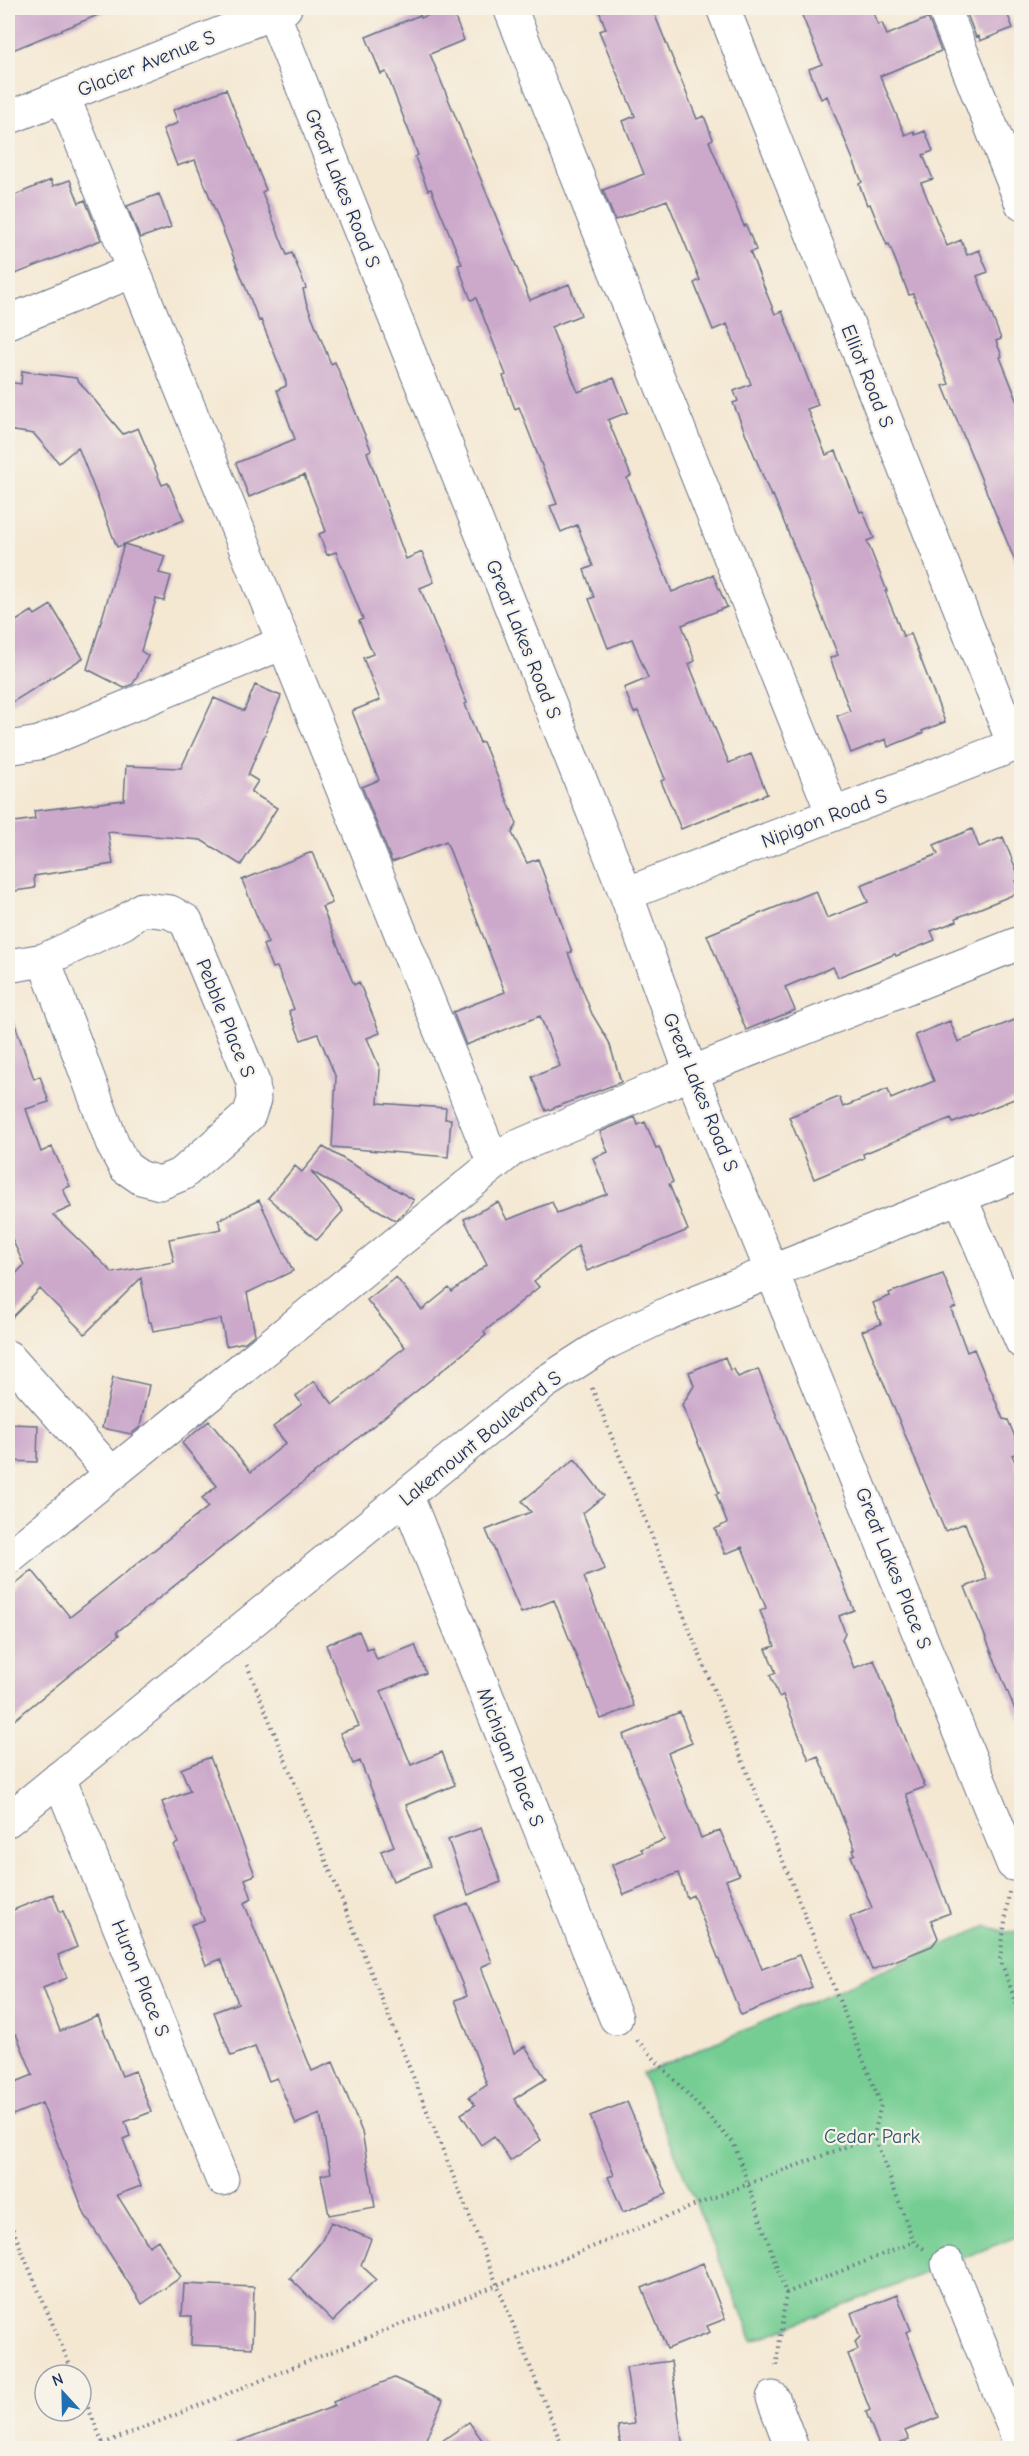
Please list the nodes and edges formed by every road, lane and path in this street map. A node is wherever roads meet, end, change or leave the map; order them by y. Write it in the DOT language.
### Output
graph roads {
  1 [pos="510,8"];
  2 [pos="723,8"];
  3 [pos="944,8"];
  4 [pos="277,9"];
  5 [pos="63,96"];
  6 [pos="8,118"];
  7 [pos="1022,204"];
  8 [pos="133,271"];
  9 [pos="8,322"];
  10 [pos="283,643"];
  11 [pos="1018,743"];
  12 [pos="8,748"];
  13 [pos="833,814"];
  14 [pos="626,894"];
  15 [pos="1022,942"];
  16 [pos="44,960"];
  17 [pos="8,966"];
  18 [pos="691,1073"];
  19 [pos="494,1164"];
  20 [pos="1022,1172"];
  21 [pos="960,1197"];
  22 [pos="774,1272"];
  23 [pos="1022,1342"];
  24 [pos="8,1357"];
  25 [pos="581,1359"];
  26 [pos="112,1474"];
  27 [pos="407,1497"];
  28 [pos="8,1558"];
  29 [pos="235,1635"];
  30 [pos="59,1778"];
  31 [pos="8,1820"];
  32 [pos="1013,1864"];
  33 [pos="616,2018"];
  34 [pos="1022,2019"];
  35 [pos="874,2136"];
  36 [pos="222,2179"];
  37 [pos="748,2184"];
  38 [pos="8,2218"];
  39 [pos="914,2242"];
  40 [pos="948,2264"];
  41 [pos="498,2286"];
  42 [pos="786,2293"];
  43 [pos="69,2363"];
  44 [pos="773,2398"];
  45 [pos="93,2420"];
  46 [pos="104,2446"];
  47 [pos="563,2448"];
  48 [pos="792,2448"];
  49 [pos="1022,2448"];
  1 -- 13 [label="street"];
  2 -- 11 [label="street, Elliot Road S"];
  3 -- 7 [label="street"];
  4 -- 5 [label="street, Glacier Avenue S"];
  4 -- 14 [label="street, Great Lakes Road S"];
  5 -- 6 [label="street, Glacier Avenue S"];
  5 -- 8 [label="street"];
  8 -- 9 [label="street"];
  8 -- 10 [label="street"];
  10 -- 12 [label="street"];
  10 -- 19 [label="street"];
  11 -- 13 [label="street, Nipigon Road S"];
  13 -- 14 [label="street, Nipigon Road S"];
  14 -- 18 [label="street, Great Lakes Road S"];
  15 -- 18 [label="street"];
  16 -- 16 [label="street, Pebble Place S"];
  16 -- 17 [label="street, Pebble Place S"];
  18 -- 19 [label="street"];
  18 -- 22 [label="street, Great Lakes Road S"];
  19 -- 26 [label="street"];
  20 -- 21 [label="street, Lakemount Boulevard S"];
  21 -- 22 [label="street, Lakemount Boulevard S"];
  21 -- 23 [label="street"];
  22 -- 25 [label="street, Lakemount Boulevard S"];
  22 -- 32 [label="street, Great Lakes Place S"];
  24 -- 26 [label="street"];
  25 -- 27 [label="street, Lakemount Boulevard S"];
  25 -- 35 [label="path"];
  26 -- 28 [label="street"];
  27 -- 29 [label="street, Lakemount Boulevard S"];
  27 -- 33 [label="street, Michigan Place S"];
  29 -- 30 [label="street, Lakemount Boulevard S"];
  29 -- 41 [label="path"];
  30 -- 31 [label="street, Lakemount Boulevard S"];
  30 -- 36 [label="street, Huron Place S"];
  32 -- 34 [label="path"];
  33 -- 37 [label="path"];
  35 -- 37 [label="path"];
  35 -- 39 [label="path"];
  37 -- 41 [label="path"];
  37 -- 42 [label="path"];
  38 -- 43 [label="path"];
  39 -- 40 [label="path"];
  39 -- 42 [label="path"];
  40 -- 49 [label="street"];
  41 -- 46 [label="path"];
  41 -- 47 [label="path"];
  42 -- 44 [label="path"];
  44 -- 48 [label="street"];
  45 -- 46 [label="path"];
}
